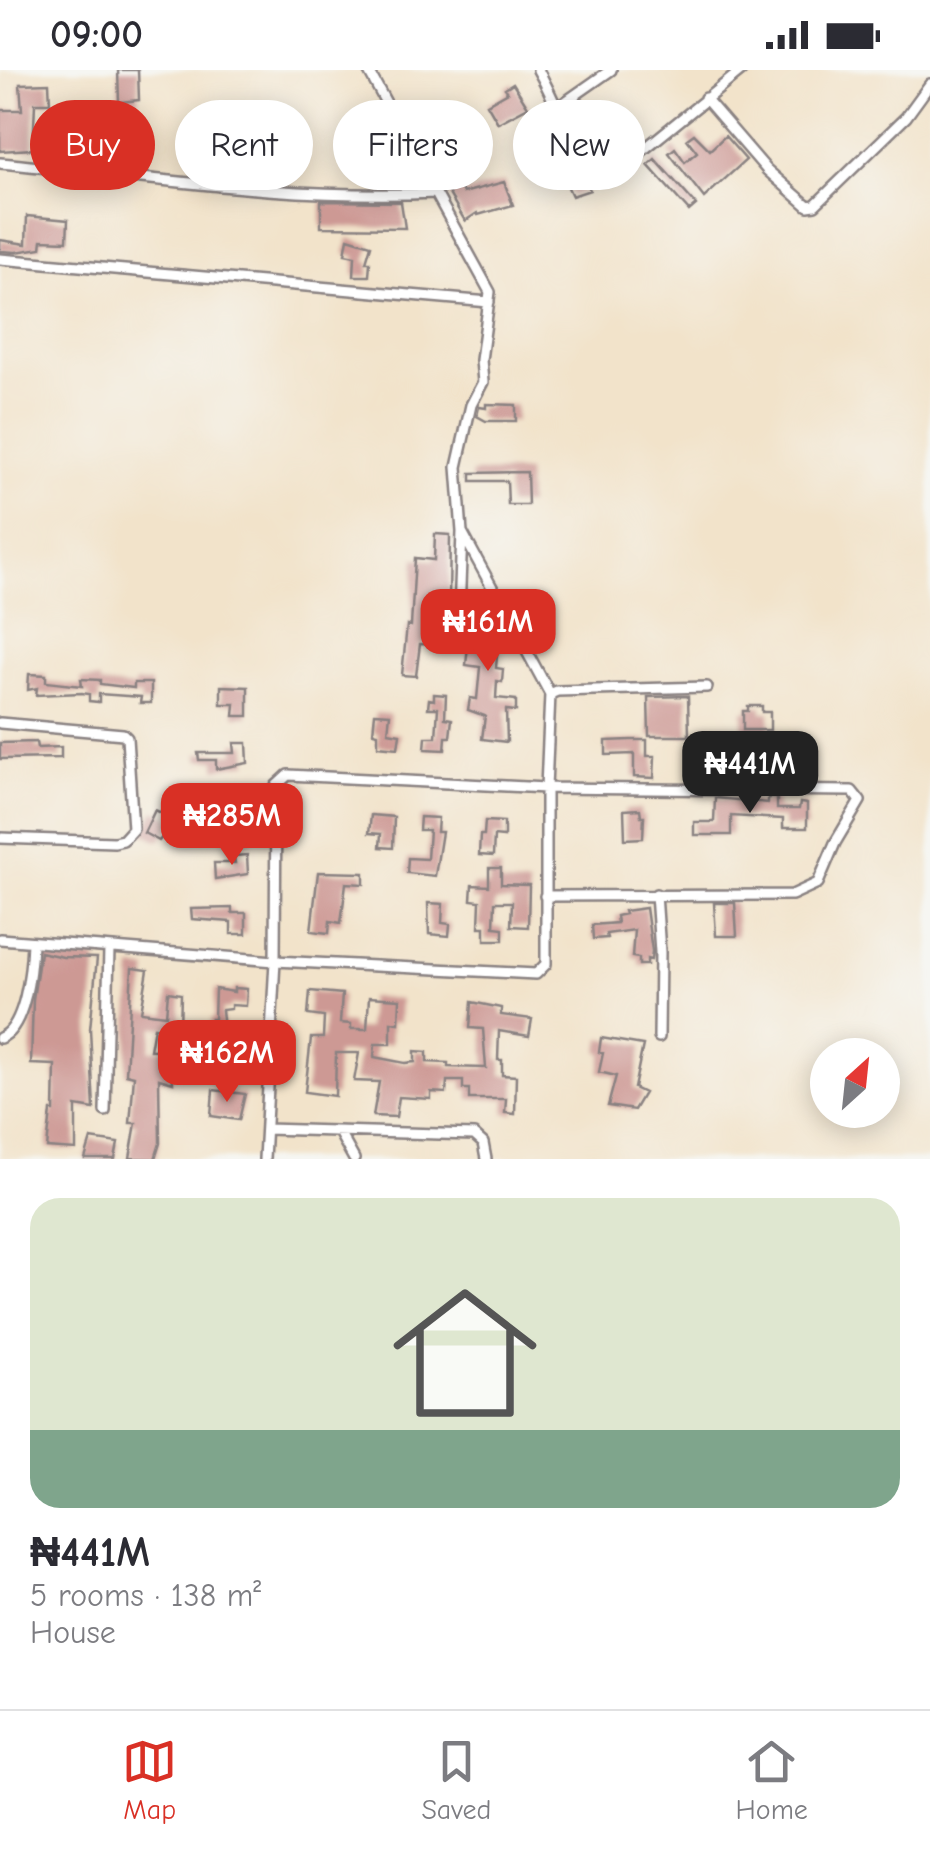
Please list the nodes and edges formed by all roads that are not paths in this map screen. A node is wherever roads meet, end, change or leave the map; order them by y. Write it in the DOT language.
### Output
graph roads {
  1 [pos="368,70"];
  2 [pos="538,70"];
  3 [pos="611,70"];
  4 [pos="742,70"];
  5 [pos="930,84"];
  6 [pos="706,98"];
  7 [pos="926,98"];
  8 [pos="554,100"];
  9 [pos="568,100"];
  10 [pos="645,148"];
  11 [pos="0,162"];
  12 [pos="436,193"];
  13 [pos="0,259"];
  14 [pos="489,302"];
  15 [pos="462,532"];
  16 [pos="458,641"];
  17 [pos="707,688"];
  18 [pos="550,694"];
  19 [pos="0,722"];
  20 [pos="546,788"];
  21 [pos="0,838"];
  22 [pos="656,894"];
  23 [pos="545,896"];
  24 [pos="0,939"];
  25 [pos="32,943"];
  26 [pos="109,948"];
  27 [pos="275,962"];
  28 [pos="659,1036"];
  29 [pos="0,1038"];
  30 [pos="106,1112"];
  31 [pos="266,1129"];
  32 [pos="339,1132"];
  33 [pos="264,1159"];
  34 [pos="354,1159"];
  35 [pos="486,1159"];
  1 -- 12 [label="street"];
  2 -- 8 [label="street"];
  3 -- 9 [label="street"];
  4 -- 6 [label="street"];
  5 -- 7 [label="street"];
  6 -- 7 [label="street"];
  6 -- 10 [label="street"];
  11 -- 12 [label="street"];
  12 -- 14 [label="street"];
  13 -- 14 [label="street"];
  14 -- 15 [label="street"];
  15 -- 16 [label="street"];
  15 -- 18 [label="street"];
  17 -- 18 [label="street"];
  18 -- 20 [label="street"];
  19 -- 21 [label="street"];
  20 -- 22 [label="street"];
  20 -- 23 [label="street"];
  20 -- 27 [label="street"];
  22 -- 23 [label="street"];
  22 -- 28 [label="street"];
  23 -- 27 [label="street"];
  24 -- 25 [label="street"];
  25 -- 26 [label="street"];
  25 -- 29 [label="street"];
  26 -- 27 [label="street"];
  26 -- 30 [label="street"];
  27 -- 31 [label="street"];
  31 -- 32 [label="street"];
  31 -- 33 [label="street"];
  32 -- 34 [label="street"];
  32 -- 35 [label="street"];
}
